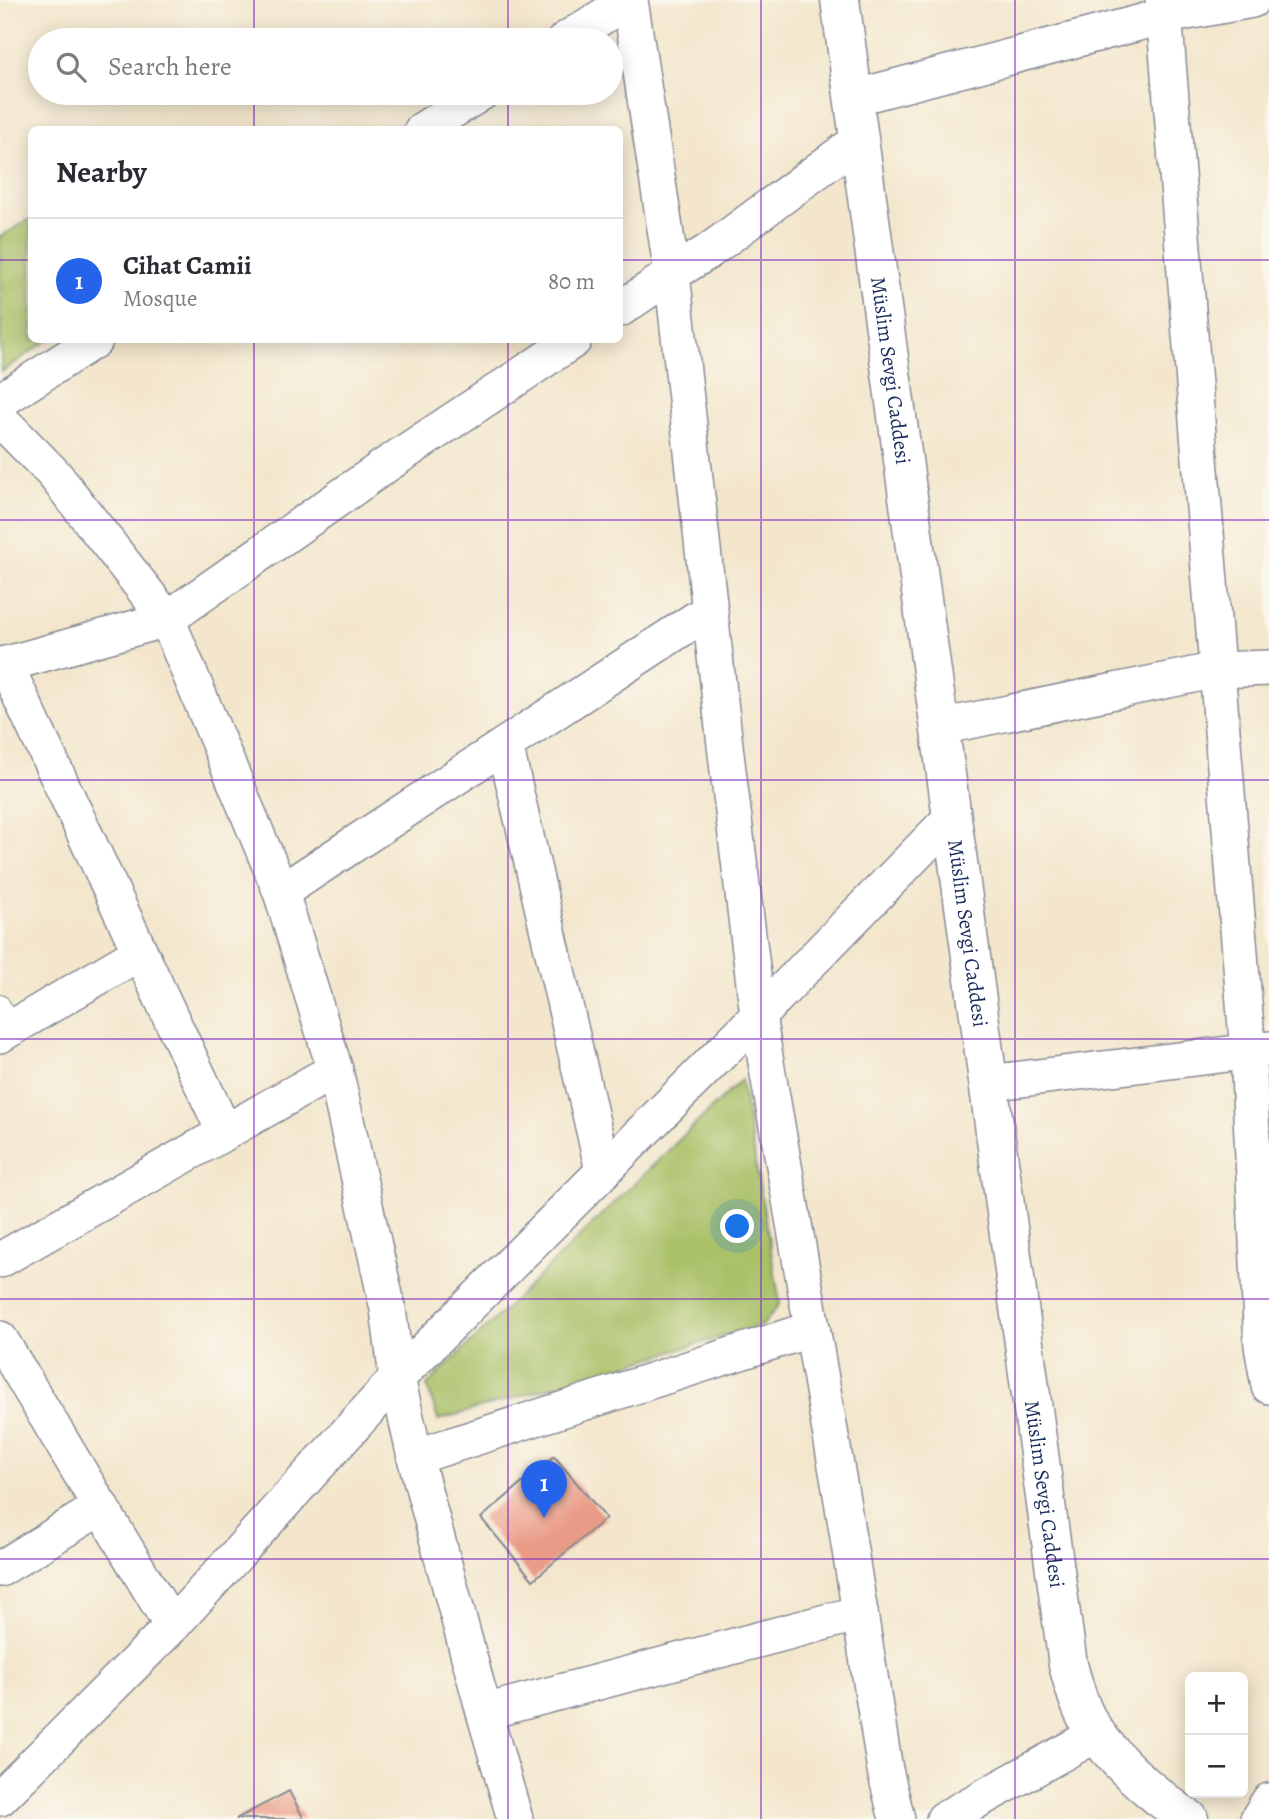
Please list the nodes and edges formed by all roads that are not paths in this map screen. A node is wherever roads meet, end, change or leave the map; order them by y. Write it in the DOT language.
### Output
graph roads {
  1 [pos="630,0"];
  2 [pos="840,0"];
  3 [pos="1252,0"];
  4 [pos="1164,8"];
  5 [pos="584,28"];
  6 [pos="853,97"];
  7 [pos="462,105"];
  8 [pos="428,126"];
  9 [pos="859,140"];
  10 [pos="672,274"];
  11 [pos="623,307"];
  12 [pos="90,343"];
  13 [pos="569,343"];
  14 [pos="0,401"];
  15 [pos="0,419"];
  16 [pos="710,610"];
  17 [pos="167,619"];
  18 [pos="2,665"];
  19 [pos="1269,667"];
  20 [pos="1217,670"];
  21 [pos="940,727"];
  22 [pos="505,745"];
  23 [pos="952,817"];
  24 [pos="281,892"];
  25 [pos="139,953"];
  26 [pos="758,1016"];
  27 [pos="4,1022"];
  28 [pos="1258,1050"];
  29 [pos="335,1070"];
  30 [pos="988,1083"];
  31 [pos="225,1133"];
  32 [pos="603,1170"];
  33 [pos="0,1260"];
  34 [pos="812,1329"];
  35 [pos="1,1342"];
  36 [pos="397,1378"];
  37 [pos="1269,1386"];
  38 [pos="415,1457"];
  39 [pos="101,1507"];
  40 [pos="0,1569"];
  41 [pos="860,1613"];
  42 [pos="172,1626"];
  43 [pos="484,1712"];
  44 [pos="1097,1734"];
  45 [pos="0,1798"];
  46 [pos="1269,1801"];
  47 [pos="515,1819"];
  48 [pos="897,1819"];
  49 [pos="944,1819"];
  50 [pos="1189,1819"];
  51 [pos="1258,1819"];
  1 -- 5 [label="street"];
  1 -- 10 [label="street"];
  2 -- 6 [label="street, Müslim Sevgi Caddesi"];
  3 -- 4 [label="street"];
  4 -- 6 [label="street"];
  4 -- 20 [label="street"];
  6 -- 9 [label="street, Müslim Sevgi Caddesi"];
  7 -- 8 [label="street"];
  9 -- 10 [label="street"];
  9 -- 21 [label="street, Müslim Sevgi Caddesi"];
  10 -- 11 [label="street"];
  10 -- 16 [label="street"];
  12 -- 14 [label="street"];
  13 -- 17 [label="street"];
  15 -- 17 [label="street"];
  16 -- 22 [label="street"];
  16 -- 26 [label="street"];
  17 -- 18 [label="street"];
  17 -- 24 [label="street"];
  18 -- 25 [label="street"];
  19 -- 20 [label="street"];
  20 -- 21 [label="street"];
  20 -- 28 [label="street"];
  21 -- 23 [label="street, Müslim Sevgi Caddesi"];
  22 -- 24 [label="street"];
  22 -- 32 [label="street"];
  23 -- 26 [label="street"];
  23 -- 30 [label="street, Müslim Sevgi Caddesi"];
  24 -- 29 [label="street"];
  25 -- 27 [label="street"];
  25 -- 31 [label="street"];
  26 -- 32 [label="street"];
  26 -- 34 [label="street"];
  28 -- 30 [label="street"];
  28 -- 37 [label="street"];
  29 -- 31 [label="street"];
  29 -- 36 [label="street"];
  30 -- 44 [label="street, Müslim Sevgi Caddesi"];
  31 -- 33 [label="street"];
  32 -- 36 [label="street"];
  34 -- 38 [label="street"];
  34 -- 41 [label="street"];
  35 -- 39 [label="street"];
  36 -- 38 [label="street"];
  36 -- 42 [label="street"];
  38 -- 43 [label="street"];
  39 -- 40 [label="street"];
  39 -- 42 [label="street"];
  41 -- 43 [label="street"];
  41 -- 48 [label="street"];
  42 -- 45 [label="street"];
  43 -- 47 [label="street"];
  44 -- 49 [label="street"];
  44 -- 50 [label="street, Müslim Sevgi Caddesi"];
  46 -- 51 [label="street"];
}
